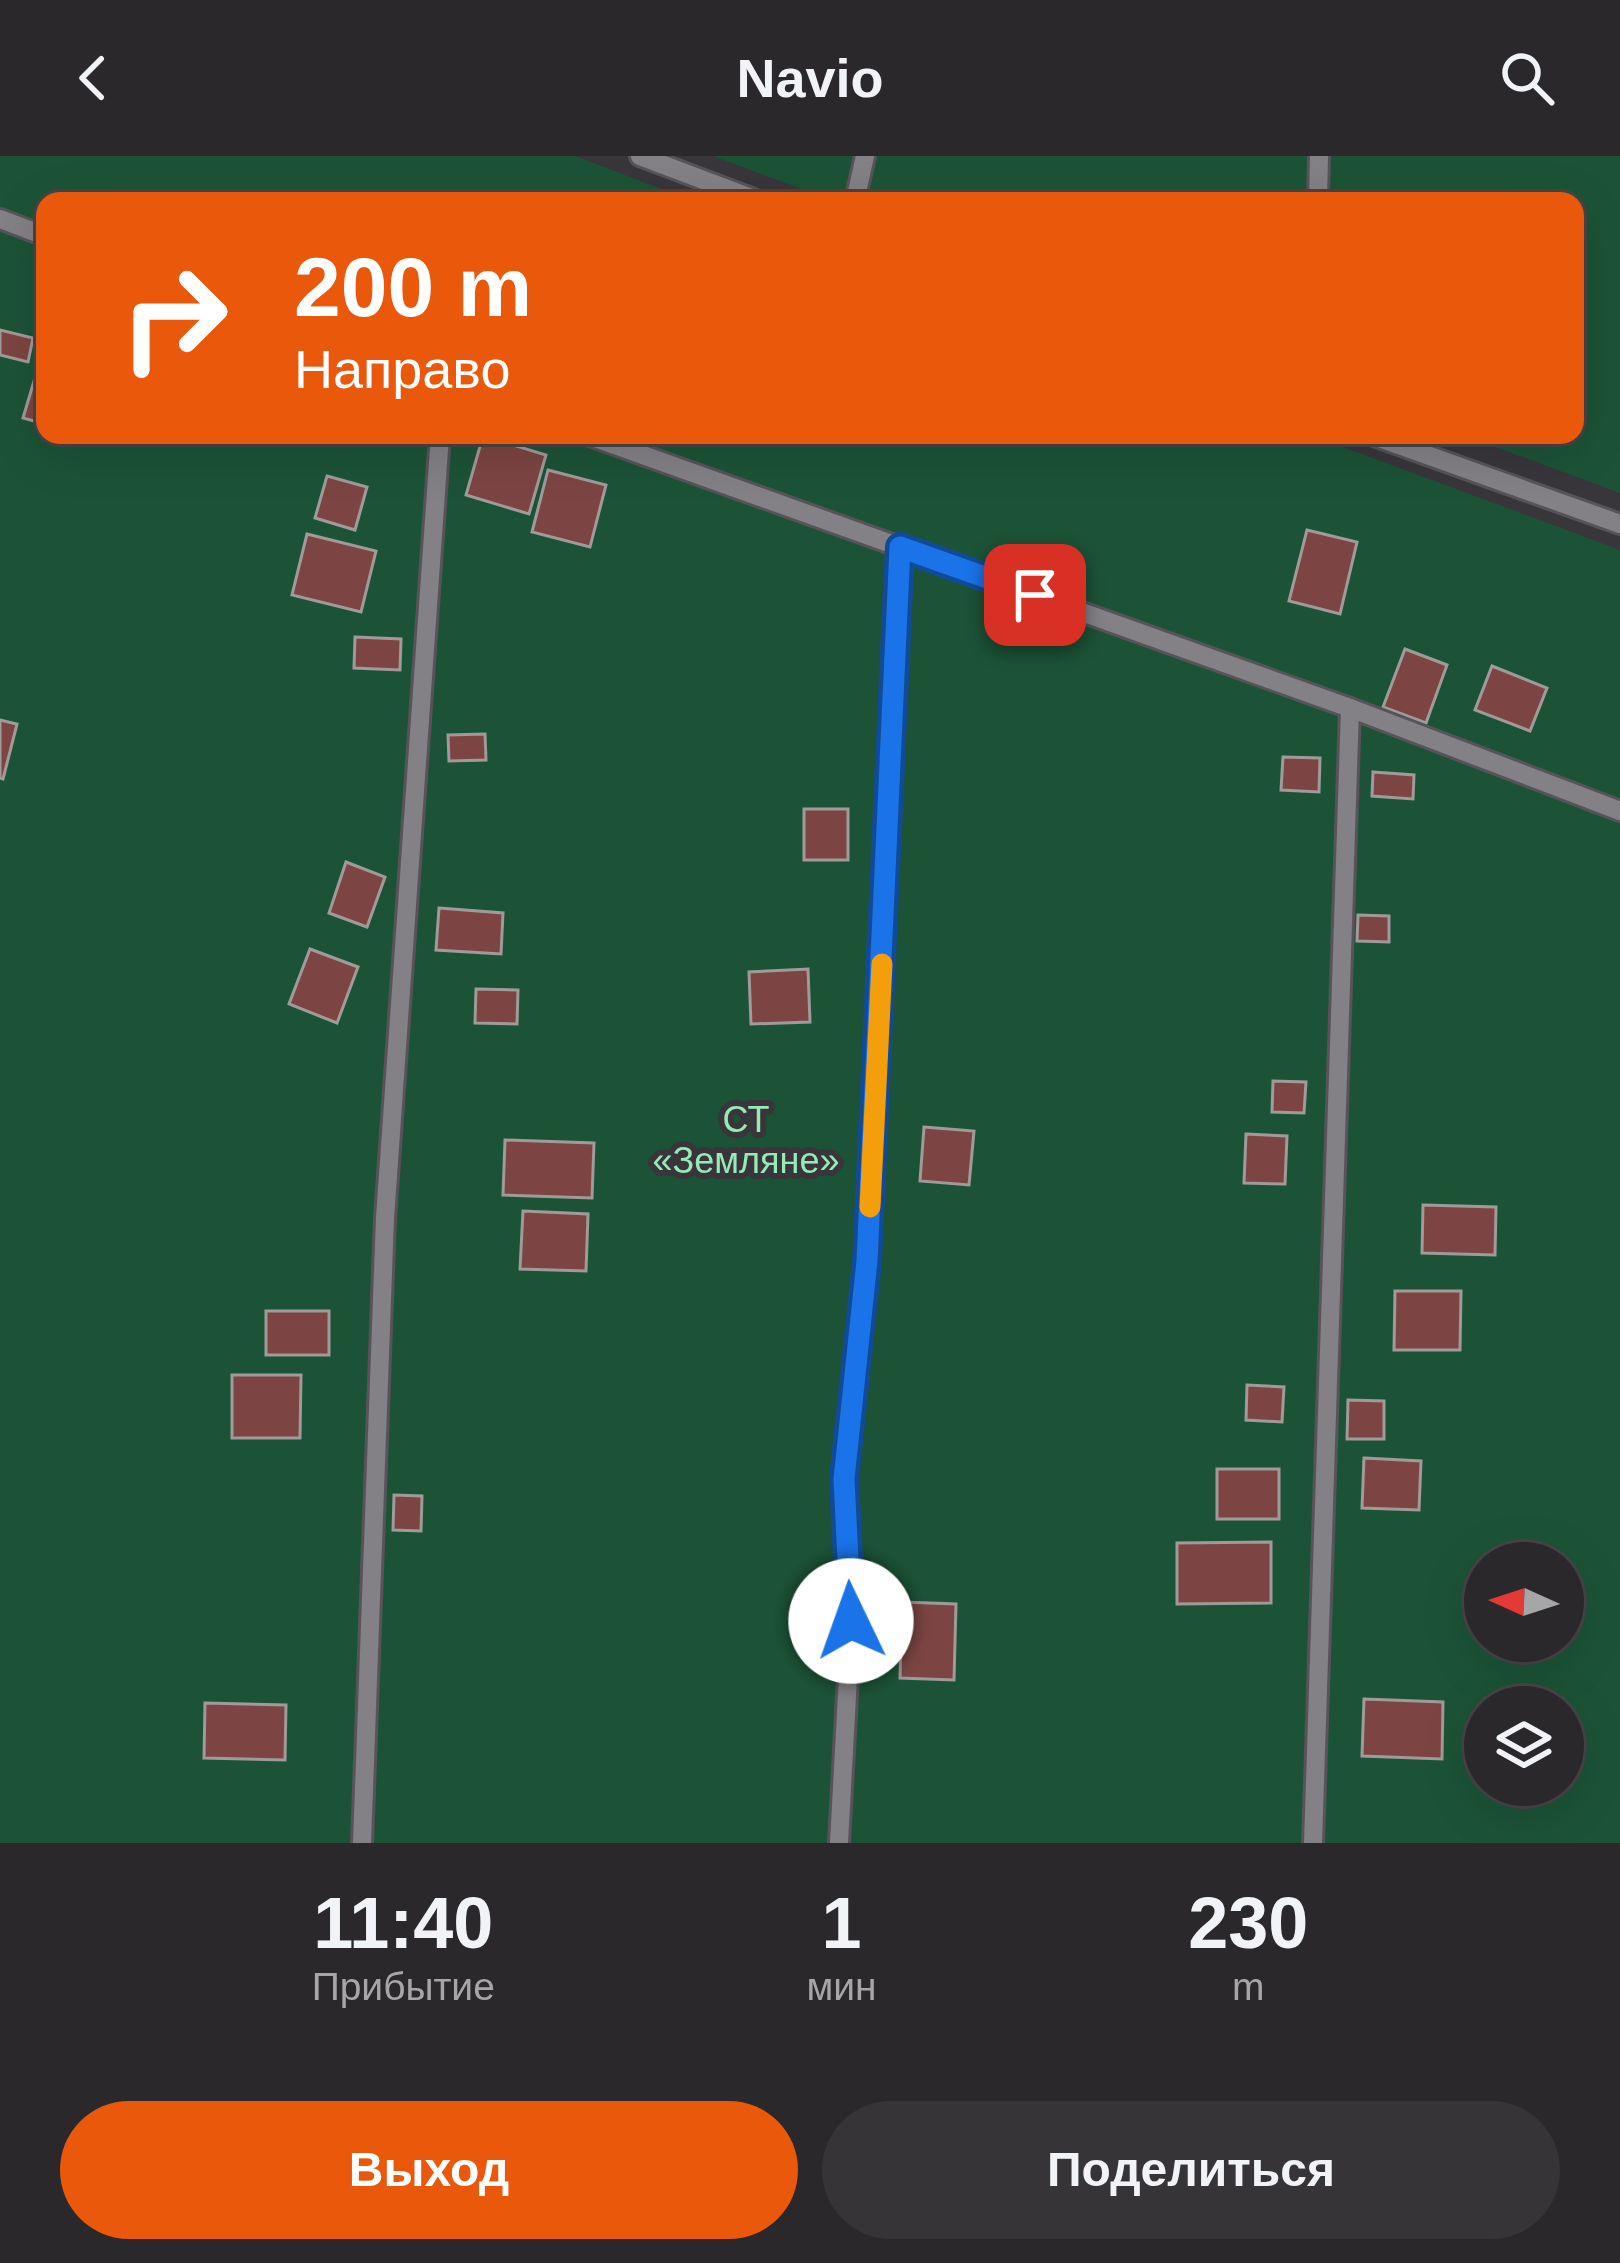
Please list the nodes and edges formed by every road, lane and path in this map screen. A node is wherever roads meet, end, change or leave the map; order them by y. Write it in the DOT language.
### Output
graph roads {
  1 [pos="640,156"];
  2 [pos="865,156"];
  3 [pos="1319,156"];
  4 [pos="735,192"];
  5 [pos="857,192"];
  6 [pos="1318,192"];
  7 [pos="0,219"];
  8 [pos="36,233"];
  9 [pos="439,444"];
  10 [pos="612,444"];
  11 [pos="1396,444"];
  12 [pos="1620,524"];
  13 [pos="900,547"];
  14 [pos="1350,708"];
  15 [pos="1620,811"];
  16 [pos="362,1843"];
  17 [pos="839,1843"];
  18 [pos="1313,1843"];
  1 -- 4 [label="lane"];
  2 -- 5 [label="lane"];
  3 -- 6 [label="lane"];
  7 -- 8 [label="lane"];
  9 -- 16 [label="lane"];
  10 -- 13 [label="lane"];
  11 -- 12 [label="lane"];
  13 -- 14 [label="lane"];
  13 -- 17 [label="lane"];
  14 -- 15 [label="lane"];
  14 -- 18 [label="lane"];
}
